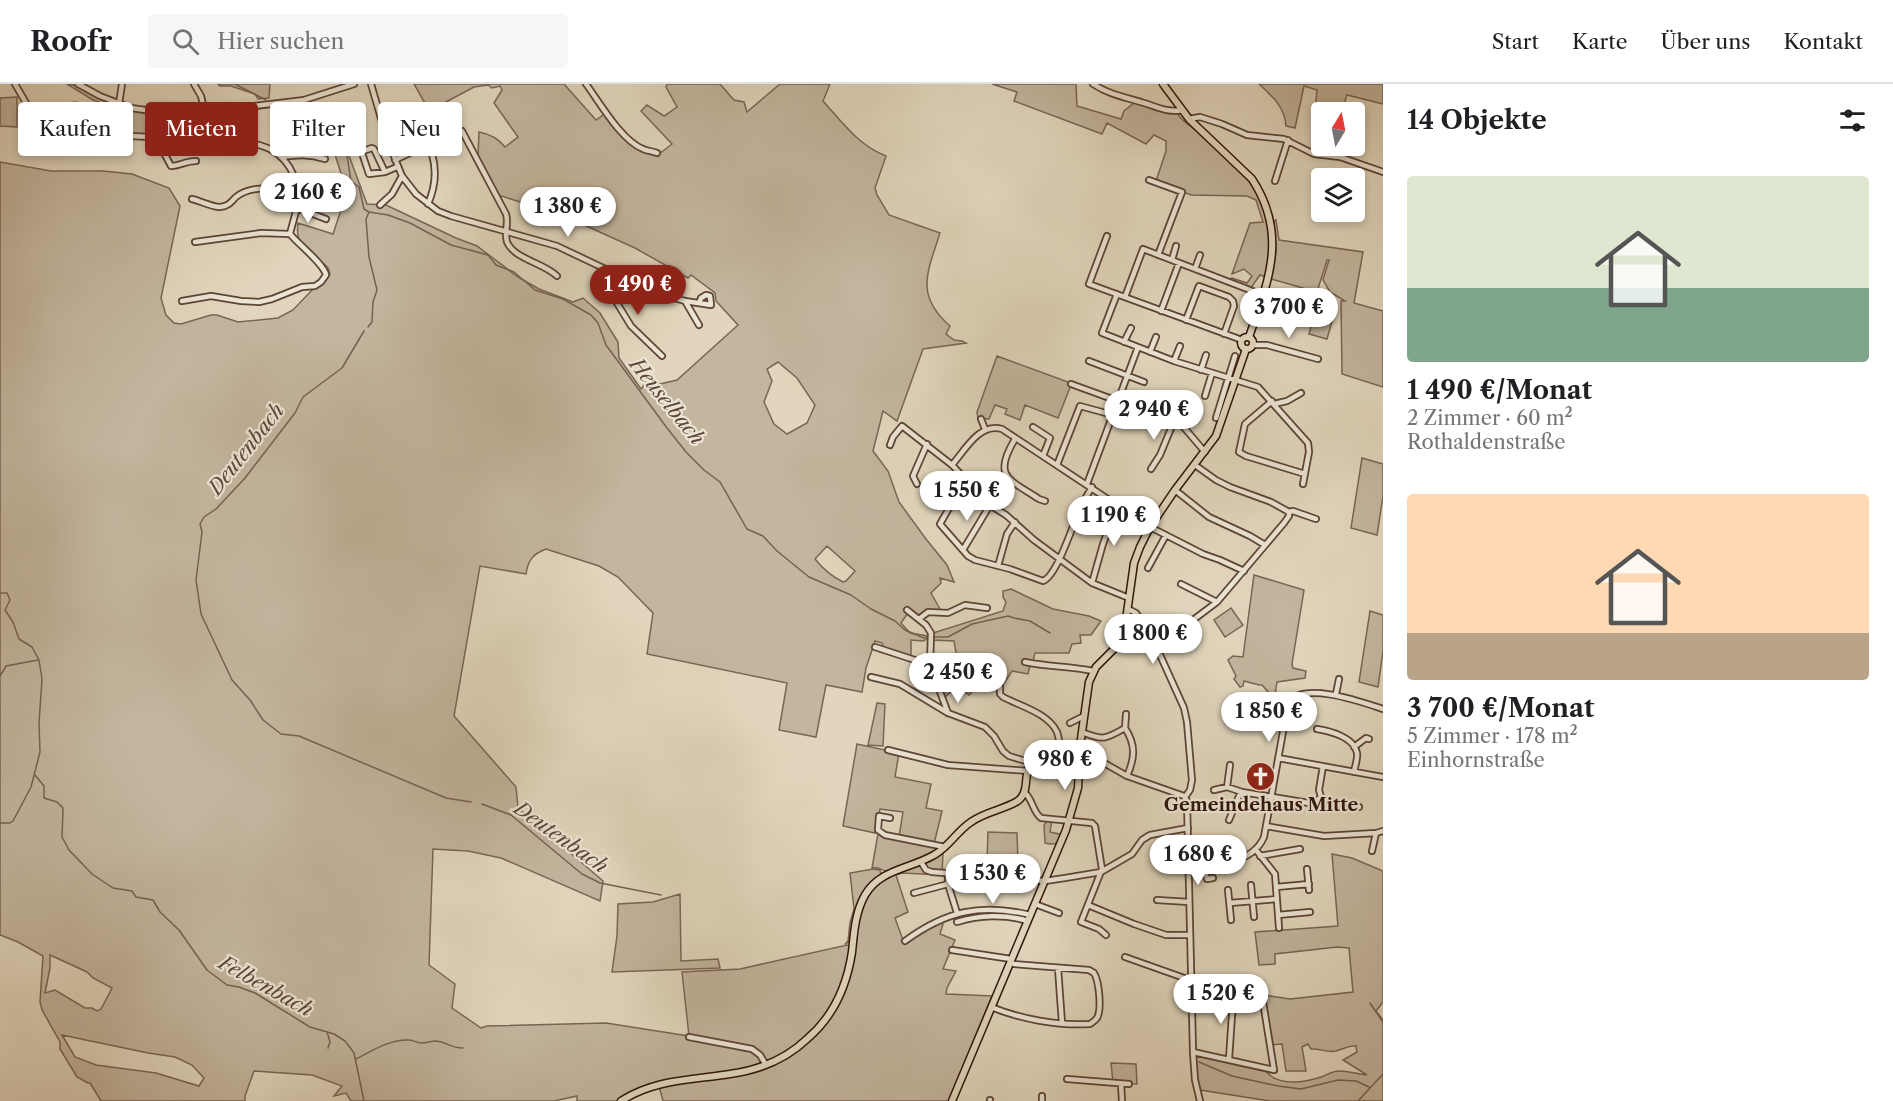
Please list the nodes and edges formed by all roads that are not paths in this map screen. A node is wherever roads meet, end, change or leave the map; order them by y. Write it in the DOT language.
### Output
graph roads {
  1 [pos="15,84"];
  2 [pos="78,84"];
  3 [pos="122,84"];
  4 [pos="194,84"];
  5 [pos="354,84"];
  6 [pos="371,84"];
  7 [pos="586,84"];
  8 [pos="1093,84"];
  9 [pos="1163,84"];
  10 [pos="341,86"];
  11 [pos="114,102"];
  12 [pos="119,102"];
  13 [pos="202,102"];
  14 [pos="258,107"];
  15 [pos="1182,110"];
  16 [pos="1189,119"];
  17 [pos="462,131"];
  18 [pos="145,137"];
  19 [pos="1288,141"];
  20 [pos="258,146"];
  21 [pos="657,153"];
  22 [pos="165,156"];
  23 [pos="404,156"];
  24 [pos="432,156"];
  25 [pos="281,157"];
  26 [pos="325,159"];
  27 [pos="395,160"];
  28 [pos="196,161"];
  29 [pos="397,167"];
  30 [pos="385,172"];
  31 [pos="1383,172"];
  32 [pos="402,177"];
  33 [pos="1149,180"];
  34 [pos="1275,180"];
  35 [pos="296,184"];
  36 [pos="327,187"];
  37 [pos="297,195"];
  38 [pos="192,199"];
  39 [pos="428,204"];
  40 [pos="380,205"];
  41 [pos="297,208"];
  42 [pos="326,219"];
  43 [pos="506,231"];
  44 [pos="290,234"];
  45 [pos="1107,236"];
  46 [pos="195,242"];
  47 [pos="1176,246"];
  48 [pos="1158,255"];
  49 [pos="1200,255"];
  50 [pos="1172,260"];
  51 [pos="1179,263"];
  52 [pos="1195,269"];
  53 [pos="608,270"];
  54 [pos="1204,273"];
  55 [pos="557,276"];
  56 [pos="1199,286"];
  57 [pos="1117,294"];
  58 [pos="1263,295"];
  59 [pos="1125,297"];
  60 [pos="182,301"];
  61 [pos="685,301"];
  62 [pos="699,303"];
  63 [pos="1161,311"];
  64 [pos="1186,320"];
  65 [pos="699,325"];
  66 [pos="1131,328"];
  67 [pos="1224,334"];
  68 [pos="1156,337"];
  69 [pos="1249,337"];
  70 [pos="1242,340"];
  71 [pos="1124,342"];
  72 [pos="1253,345"];
  73 [pos="1180,346"];
  74 [pos="1138,347"];
  75 [pos="1246,349"];
  76 [pos="1150,352"];
  77 [pos="1206,355"];
  78 [pos="662,356"];
  79 [pos="1235,356"];
  80 [pos="1318,359"];
  81 [pos="1089,361"];
  82 [pos="1174,361"];
  83 [pos="1201,369"];
  84 [pos="1212,373"];
  85 [pos="1128,376"];
  86 [pos="1228,378"];
  87 [pos="1235,380"];
  88 [pos="1144,382"];
  89 [pos="1071,384"];
  90 [pos="1302,393"];
  91 [pos="1205,396"];
  92 [pos="1118,402"];
  93 [pos="1273,403"];
  94 [pos="1113,415"];
  95 [pos="1216,417"];
  96 [pos="981,419"];
  97 [pos="1174,421"];
  98 [pos="1033,427"];
  99 [pos="985,429"];
  100 [pos="1015,439"];
  101 [pos="927,444"];
  102 [pos="890,445"];
  103 [pos="1205,452"];
  104 [pos="1043,456"];
  105 [pos="952,465"];
  106 [pos="1058,465"];
  107 [pos="1195,465"];
  108 [pos="1151,469"];
  109 [pos="1302,474"];
  110 [pos="965,480"];
  111 [pos="917,484"];
  112 [pos="1303,484"];
  113 [pos="1089,486"];
  114 [pos="1175,490"];
  115 [pos="1045,501"];
  116 [pos="1118,504"];
  117 [pos="990,505"];
  118 [pos="1289,512"];
  119 [pos="1316,519"];
  120 [pos="1016,522"];
  121 [pos="1150,527"];
  122 [pos="1166,535"];
  123 [pos="1265,545"];
  124 [pos="963,550"];
  125 [pos="1059,558"];
  126 [pos="998,566"];
  127 [pos="1148,568"];
  128 [pos="1244,571"];
  129 [pos="1092,583"];
  130 [pos="1181,584"];
  131 [pos="1129,598"];
  132 [pos="1217,602"];
  133 [pos="987,608"];
  134 [pos="1128,609"];
  135 [pos="907,610"];
  136 [pos="919,619"];
  137 [pos="1171,621"];
  138 [pos="1150,634"];
  139 [pos="1156,644"];
  140 [pos="875,647"];
  141 [pos="1025,662"];
  142 [pos="930,665"];
  143 [pos="1093,671"];
  144 [pos="871,677"];
  145 [pos="1339,679"];
  146 [pos="1000,687"];
  147 [pos="1336,694"];
  148 [pos="1383,709"];
  149 [pos="948,713"];
  150 [pos="1126,714"];
  151 [pos="1084,716"];
  152 [pos="1070,723"];
  153 [pos="1125,728"];
  154 [pos="1317,729"];
  155 [pos="1082,732"];
  156 [pos="1369,739"];
  157 [pos="1354,747"];
  158 [pos="888,750"];
  159 [pos="1080,750"];
  160 [pos="1061,752"];
  161 [pos="1278,758"];
  162 [pos="1032,763"];
  163 [pos="1230,765"];
  164 [pos="1323,766"];
  165 [pos="1028,771"];
  166 [pos="1354,772"];
  167 [pos="1127,777"];
  168 [pos="1383,777"];
  169 [pos="1227,787"];
  170 [pos="1214,790"];
  171 [pos="1024,792"];
  172 [pos="1242,792"];
  173 [pos="1185,797"];
  174 [pos="1271,797"];
  175 [pos="1320,797"];
  176 [pos="1359,807"];
  177 [pos="890,818"];
  178 [pos="1228,820"];
  179 [pos="1069,821"];
  180 [pos="1266,826"];
  181 [pos="1188,828"];
  182 [pos="1383,831"];
  183 [pos="1376,833"];
  184 [pos="945,847"];
  185 [pos="1300,849"];
  186 [pos="1256,850"];
  187 [pos="1372,851"];
  188 [pos="1260,856"];
  189 [pos="921,862"];
  190 [pos="1189,864"];
  191 [pos="1203,866"];
  192 [pos="1307,869"];
  193 [pos="1101,872"];
  194 [pos="948,873"];
  195 [pos="1213,878"];
  196 [pos="1045,881"];
  197 [pos="948,884"];
  198 [pos="1251,885"];
  199 [pos="1276,887"];
  200 [pos="1228,890"];
  201 [pos="914,893"];
  202 [pos="1277,899"];
  203 [pos="1157,900"];
  204 [pos="1253,901"];
  205 [pos="1189,902"];
  206 [pos="1230,903"];
  207 [pos="1035,904"];
  208 [pos="1088,905"];
  209 [pos="1310,912"];
  210 [pos="957,913"];
  211 [pos="1059,913"];
  212 [pos="1278,915"];
  213 [pos="1254,917"];
  214 [pos="1029,918"];
  215 [pos="1231,920"];
  216 [pos="957,922"];
  217 [pos="1279,928"];
  218 [pos="1106,935"];
  219 [pos="1190,935"];
  220 [pos="905,941"];
  221 [pos="952,950"];
  222 [pos="1125,957"];
  223 [pos="1013,962"];
  224 [pos="1058,968"];
  225 [pos="1192,980"];
  226 [pos="1236,994"];
  227 [pos="992,1007"];
  228 [pos="1062,1023"];
  229 [pos="689,1037"];
  230 [pos="1193,1052"];
  231 [pos="1229,1059"];
  232 [pos="766,1065"];
  233 [pos="1067,1079"];
  234 [pos="1121,1084"];
  235 [pos="1129,1084"];
  236 [pos="621,1101"];
  237 [pos="952,1101"];
  238 [pos="1122,1101"];
  239 [pos="1200,1101"];
  1 -- 18 [label="street"];
  2 -- 11 [label="street"];
  3 -- 12 [label="street"];
  4 -- 13 [label="street"];
  5 -- 10 [label="street"];
  6 -- 27 [label="street"];
  7 -- 21 [label="street"];
  8 -- 15 [label="street"];
  9 -- 15 [label="main road"];
  10 -- 14 [label="street"];
  15 -- 16 [label="main road"];
  16 -- 19 [label="street"];
  16 -- 58 [label="main road"];
  17 -- 43 [label="street"];
  19 -- 31 [label="street"];
  19 -- 34 [label="street"];
  20 -- 25 [label="street"];
  22 -- 28 [label="street"];
  23 -- 27 [label="street"];
  24 -- 39 [label="street"];
  25 -- 26 [label="street"];
  25 -- 35 [label="street"];
  27 -- 29 [label="street"];
  29 -- 30 [label="street"];
  29 -- 32 [label="street"];
  30 -- 30 [label="street"];
  32 -- 39 [label="street"];
  32 -- 40 [label="street"];
  33 -- 48 [label="street"];
  35 -- 36 [label="street"];
  35 -- 37 [label="street"];
  37 -- 38 [label="street"];
  37 -- 41 [label="street"];
  39 -- 43 [label="street"];
  41 -- 42 [label="street"];
  41 -- 44 [label="street"];
  43 -- 53 [label="street"];
  43 -- 55 [label="street"];
  44 -- 46 [label="street"];
  44 -- 60 [label="street"];
  45 -- 57 [label="street"];
  47 -- 50 [label="street"];
  48 -- 50 [label="street"];
  48 -- 59 [label="street"];
  49 -- 52 [label="street"];
  50 -- 51 [label="street"];
  51 -- 52 [label="street"];
  51 -- 63 [label="street"];
  52 -- 54 [label="street"];
  53 -- 61 [label="street"];
  53 -- 78 [label="street"];
  54 -- 56 [label="street"];
  54 -- 58 [label="street"];
  56 -- 64 [label="street"];
  56 -- 67 [label="street"];
  57 -- 59 [label="street"];
  57 -- 71 [label="street"];
  58 -- 69 [label="main road"];
  59 -- 63 [label="street"];
  61 -- 62 [label="street"];
  61 -- 65 [label="street"];
  63 -- 64 [label="street"];
  64 -- 67 [label="street"];
  66 -- 71 [label="street"];
  67 -- 70 [label="street"];
  68 -- 76 [label="street"];
  69 -- 70 [label="main road"];
  69 -- 72 [label="main road"];
  70 -- 75 [label="main road"];
  71 -- 74 [label="street"];
  72 -- 75 [label="main road"];
  72 -- 80 [label="street"];
  73 -- 82 [label="street"];
  74 -- 76 [label="street"];
  74 -- 85 [label="street"];
  75 -- 87 [label="main road"];
  76 -- 82 [label="street"];
  77 -- 83 [label="street"];
  79 -- 86 [label="street"];
  81 -- 85 [label="street"];
  82 -- 83 [label="street"];
  83 -- 84 [label="street"];
  84 -- 86 [label="street"];
  84 -- 91 [label="street"];
  85 -- 88 [label="street"];
  85 -- 92 [label="street"];
  86 -- 87 [label="street"];
  86 -- 95 [label="street"];
  87 -- 93 [label="street"];
  87 -- 103 [label="main road"];
  89 -- 92 [label="street"];
  90 -- 93 [label="street"];
  92 -- 94 [label="street"];
  92 -- 97 [label="street"];
  93 -- 109 [label="street"];
  93 -- 109 [label="street"];
  94 -- 106 [label="street"];
  94 -- 113 [label="street"];
  96 -- 99 [label="street"];
  97 -- 103 [label="street"];
  97 -- 108 [label="street"];
  98 -- 104 [label="street"];
  99 -- 100 [label="street"];
  99 -- 105 [label="street"];
  100 -- 104 [label="street"];
  100 -- 115 [label="street"];
  101 -- 102 [label="street"];
  101 -- 105 [label="street"];
  101 -- 111 [label="street"];
  103 -- 107 [label="main road"];
  104 -- 106 [label="street"];
  105 -- 110 [label="street"];
  106 -- 113 [label="street"];
  107 -- 114 [label="main road"];
  107 -- 118 [label="street"];
  109 -- 112 [label="street"];
  110 -- 117 [label="street"];
  110 -- 124 [label="street"];
  113 -- 116 [label="street"];
  113 -- 125 [label="street"];
  114 -- 121 [label="main road"];
  114 -- 123 [label="street"];
  116 -- 121 [label="street"];
  116 -- 129 [label="street"];
  117 -- 120 [label="street"];
  117 -- 124 [label="street"];
  118 -- 119 [label="street"];
  118 -- 123 [label="street"];
  120 -- 125 [label="street"];
  120 -- 126 [label="street"];
  121 -- 122 [label="street"];
  121 -- 131 [label="main road"];
  122 -- 127 [label="street"];
  122 -- 128 [label="street"];
  123 -- 128 [label="street"];
  124 -- 126 [label="street"];
  125 -- 126 [label="street"];
  125 -- 129 [label="street"];
  128 -- 132 [label="street"];
  129 -- 131 [label="street"];
  130 -- 132 [label="street"];
  131 -- 134 [label="main road"];
  132 -- 139 [label="street"];
  133 -- 136 [label="street"];
  134 -- 138 [label="street"];
  134 -- 143 [label="main road"];
  135 -- 136 [label="street"];
  136 -- 142 [label="street"];
  137 -- 138 [label="street"];
  138 -- 139 [label="street"];
  139 -- 173 [label="street"];
  140 -- 142 [label="street"];
  141 -- 143 [label="street"];
  142 -- 149 [label="street"];
  143 -- 151 [label="main road"];
  144 -- 149 [label="street"];
  145 -- 147 [label="street"];
  146 -- 160 [label="street"];
  147 -- 148 [label="street"];
  147 -- 161 [label="street"];
  149 -- 162 [label="street"];
  150 -- 153 [label="street"];
  151 -- 152 [label="street"];
  151 -- 155 [label="main road"];
  153 -- 155 [label="street"];
  153 -- 167 [label="street"];
  154 -- 157 [label="street"];
  155 -- 159 [label="main road"];
  156 -- 157 [label="street"];
  157 -- 166 [label="street"];
  158 -- 165 [label="street"];
  159 -- 160 [label="main road"];
  159 -- 167 [label="street"];
  159 -- 179 [label="main road"];
  160 -- 162 [label="main road"];
  161 -- 164 [label="street"];
  161 -- 174 [label="street"];
  162 -- 165 [label="main road"];
  163 -- 169 [label="street"];
  164 -- 166 [label="street"];
  164 -- 175 [label="street"];
  165 -- 171 [label="main road"];
  166 -- 168 [label="street"];
  167 -- 173 [label="street"];
  169 -- 170 [label="street"];
  169 -- 172 [label="street"];
  171 -- 179 [label="street"];
  171 -- 184 [label="main road"];
  172 -- 174 [label="street"];
  172 -- 178 [label="street"];
  173 -- 181 [label="street"];
  174 -- 175 [label="street"];
  174 -- 180 [label="street"];
  175 -- 176 [label="street"];
  177 -- 184 [label="street"];
  179 -- 193 [label="street"];
  179 -- 196 [label="main road"];
  180 -- 183 [label="street"];
  180 -- 186 [label="street"];
  181 -- 190 [label="street"];
  181 -- 193 [label="street"];
  182 -- 183 [label="street"];
  183 -- 187 [label="street"];
  184 -- 189 [label="main road"];
  185 -- 188 [label="street"];
  186 -- 188 [label="street"];
  186 -- 191 [label="street"];
  188 -- 199 [label="street"];
  189 -- 194 [label="street"];
  189 -- 232 [label="main road"];
  190 -- 191 [label="street"];
  190 -- 205 [label="street"];
  191 -- 195 [label="street"];
  192 -- 199 [label="street"];
  193 -- 196 [label="street"];
  193 -- 208 [label="street"];
  194 -- 196 [label="street"];
  194 -- 197 [label="street"];
  196 -- 207 [label="main road"];
  197 -- 201 [label="street"];
  197 -- 210 [label="street"];
  198 -- 204 [label="street"];
  199 -- 202 [label="street"];
  200 -- 206 [label="street"];
  202 -- 204 [label="street"];
  202 -- 212 [label="street"];
  203 -- 205 [label="street"];
  204 -- 206 [label="street"];
  204 -- 213 [label="street"];
  205 -- 219 [label="street"];
  206 -- 215 [label="street"];
  207 -- 211 [label="street"];
  207 -- 214 [label="main road"];
  208 -- 218 [label="street"];
  208 -- 219 [label="street"];
  209 -- 212 [label="street"];
  210 -- 214 [label="street"];
  210 -- 220 [label="street"];
  212 -- 217 [label="street"];
  214 -- 216 [label="street"];
  214 -- 223 [label="main road"];
  219 -- 225 [label="street"];
  221 -- 223 [label="street"];
  222 -- 225 [label="street"];
  223 -- 224 [label="street"];
  223 -- 227 [label="main road"];
  224 -- 228 [label="street"];
  224 -- 228 [label="street"];
  225 -- 226 [label="street"];
  225 -- 230 [label="street"];
  226 -- 231 [label="street"];
  226 -- 231 [label="street"];
  227 -- 228 [label="street"];
  227 -- 237 [label="main road"];
  229 -- 232 [label="street"];
  230 -- 231 [label="street"];
  230 -- 239 [label="street"];
  232 -- 236 [label="main road"];
  233 -- 234 [label="street"];
  234 -- 235 [label="street"];
  234 -- 238 [label="street"];
}
